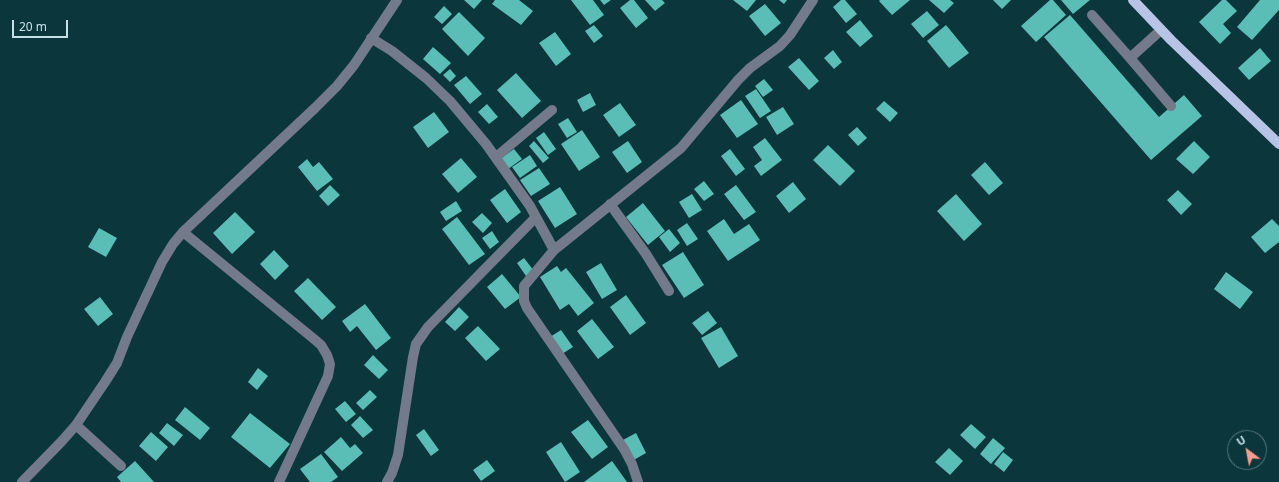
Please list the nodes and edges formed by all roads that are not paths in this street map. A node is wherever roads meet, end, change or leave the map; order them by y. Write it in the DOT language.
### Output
graph roads {
  1 [pos="397,0"];
  2 [pos="813,0"];
  3 [pos="1133,0"];
  4 [pos="1092,15"];
  5 [pos="1161,30"];
  6 [pos="375,40"];
  7 [pos="1130,58"];
  8 [pos="1171,106"];
  9 [pos="552,110"];
  10 [pos="1279,144"];
  11 [pos="496,157"];
  12 [pos="610,204"];
  13 [pos="536,218"];
  14 [pos="186,234"];
  15 [pos="554,250"];
  16 [pos="669,291"];
  17 [pos="80,428"];
  18 [pos="122,466"];
  19 [pos="22,482"];
  20 [pos="279,482"];
  21 [pos="387,482"];
  22 [pos="638,482"];
  1 -- 6 [label="street"];
  2 -- 12 [label="street"];
  3 -- 5 [label="main road"];
  4 -- 7 [label="street"];
  5 -- 7 [label="street"];
  5 -- 10 [label="main road"];
  6 -- 11 [label="street"];
  6 -- 14 [label="street"];
  7 -- 8 [label="street"];
  9 -- 11 [label="street"];
  11 -- 13 [label="street"];
  12 -- 15 [label="street"];
  12 -- 16 [label="street"];
  13 -- 15 [label="street"];
  13 -- 21 [label="street"];
  14 -- 17 [label="street"];
  14 -- 20 [label="street"];
  15 -- 22 [label="street"];
  17 -- 18 [label="street"];
  17 -- 19 [label="street"];
}
